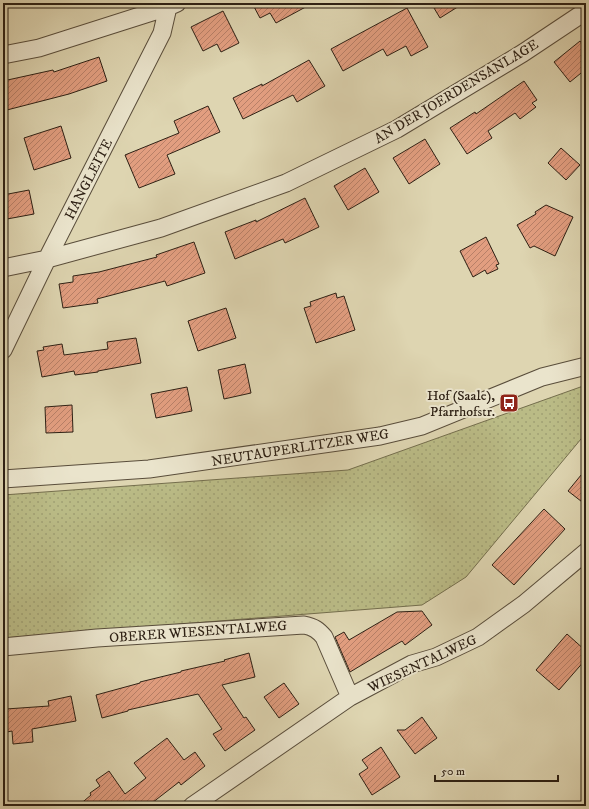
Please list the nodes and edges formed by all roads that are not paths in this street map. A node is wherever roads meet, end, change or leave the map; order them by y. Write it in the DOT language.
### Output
graph roads {
  1 [pos="173,5"];
  2 [pos="586,11"];
  3 [pos="3,54"];
  4 [pos="47,259"];
  5 [pos="3,268"];
  6 [pos="3,350"];
  7 [pos="586,366"];
  8 [pos="3,479"];
  9 [pos="586,552"];
  10 [pos="3,646"];
  11 [pos="350,697"];
  12 [pos="192,806"];
  1 -- 3 [label="street"];
  1 -- 4 [label="street, HANGLEITE"];
  2 -- 4 [label="street, AN DER JOERDENSANLAGE"];
  4 -- 5 [label="street, AN DER JOERDENSANLAGE"];
  4 -- 6 [label="street, HANGLEITE"];
  7 -- 8 [label="street, NEUTAUPERLITZER WEG"];
  9 -- 11 [label="street, WIESENTALWEG"];
  10 -- 11 [label="street, OBERER WIESENTALWEG"];
  11 -- 12 [label="street, WIESENTALWEG"];
}
